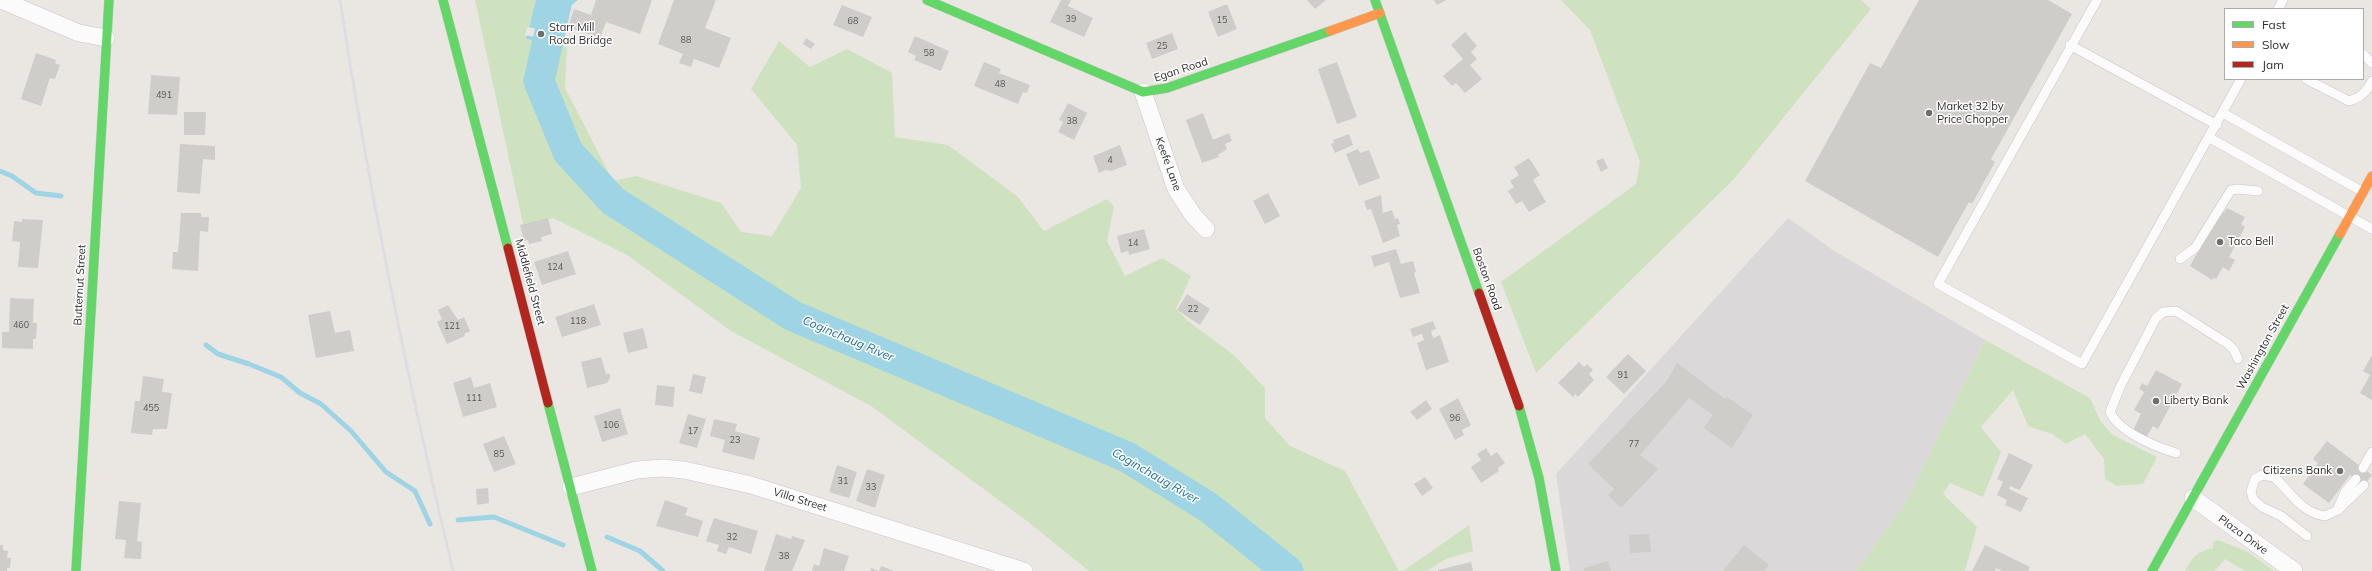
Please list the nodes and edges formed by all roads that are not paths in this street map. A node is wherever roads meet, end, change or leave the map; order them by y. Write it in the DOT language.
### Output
graph roads {
  1 [pos="1,0"];
  2 [pos="109,0"];
  3 [pos="443,0"];
  4 [pos="927,0"];
  5 [pos="1375,0"];
  6 [pos="2096,0"];
  7 [pos="1380,13"];
  8 [pos="106,38"];
  9 [pos="2070,45"];
  10 [pos="2364,55"];
  11 [pos="2372,63"];
  12 [pos="2240,80"];
  13 [pos="2308,80"];
  14 [pos="2372,81"];
  15 [pos="1143,92"];
  16 [pos="2223,113"];
  17 [pos="2217,125"];
  18 [pos="2210,138"];
  19 [pos="2372,176"];
  20 [pos="2258,192"];
  21 [pos="2363,192"];
  22 [pos="2372,197"];
  23 [pos="2349,216"];
  24 [pos="2372,228"];
  25 [pos="1206,229"];
  26 [pos="2180,258"];
  27 [pos="2238,359"];
  28 [pos="2372,452"];
  29 [pos="2176,453"];
  30 [pos="2363,468"];
  31 [pos="2356,479"];
  32 [pos="2364,485"];
  33 [pos="571,487"];
  34 [pos="2193,498"];
  35 [pos="2338,510"];
  36 [pos="2306,536"];
  37 [pos="76,571"];
  38 [pos="592,571"];
  39 [pos="1024,571"];
  40 [pos="1556,571"];
  41 [pos="2152,571"];
  42 [pos="2294,571"];
  1 -- 8 [label="street"];
  2 -- 8 [label="main road, Butternut Street"];
  3 -- 33 [label="main road, Middlefield Street"];
  4 -- 15 [label="main road, Egan Road"];
  5 -- 7 [label="main road, Boston Road"];
  6 -- 9 [label="lane"];
  7 -- 15 [label="main road, Egan Road"];
  7 -- 40 [label="main road, Boston Road"];
  8 -- 37 [label="main road, Butternut Street"];
  9 -- 17 [label="lane"];
  9 -- 18 [label="lane"];
  10 -- 11 [label="lane"];
  12 -- 16 [label="lane"];
  13 -- 14 [label="lane"];
  15 -- 25 [label="street, Keefe Lane"];
  16 -- 17 [label="lane"];
  16 -- 21 [label="lane"];
  17 -- 18 [label="lane"];
  18 -- 23 [label="lane"];
  19 -- 21 [label="main road, Washington Street"];
  20 -- 26 [label="lane"];
  21 -- 22 [label="lane"];
  21 -- 23 [label="main road, Washington Street"];
  23 -- 24 [label="lane"];
  23 -- 34 [label="main road, Washington Street"];
  27 -- 29 [label="lane"];
  28 -- 30 [label="lane"];
  31 -- 35 [label="lane"];
  32 -- 35 [label="lane"];
  33 -- 38 [label="main road, Middlefield Street"];
  33 -- 39 [label="street, Villa Street"];
  34 -- 41 [label="main road, Washington Street"];
  34 -- 42 [label="street, Plaza Drive"];
  35 -- 36 [label="lane"];
}
